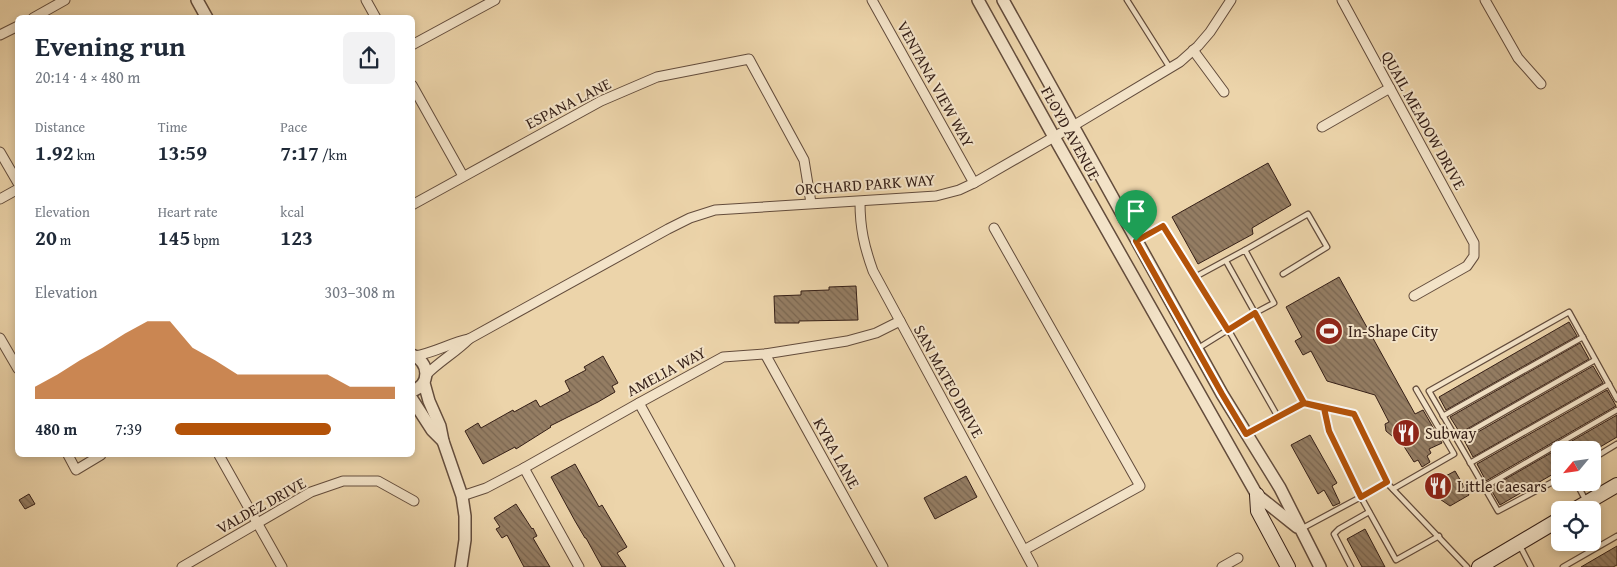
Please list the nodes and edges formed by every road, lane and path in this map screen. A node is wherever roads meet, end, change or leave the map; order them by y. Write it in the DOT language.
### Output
graph roads {
  1 [pos="65,0"];
  2 [pos="197,0"];
  3 [pos="366,0"];
  4 [pos="495,0"];
  5 [pos="872,0"];
  6 [pos="978,0"];
  7 [pos="1003,0"];
  8 [pos="1127,0"];
  9 [pos="1231,0"];
  10 [pos="1342,0"];
  11 [pos="1485,0"];
  12 [pos="38,15"];
  13 [pos="205,15"];
  14 [pos="374,15"];
  15 [pos="15,28"];
  16 [pos="0,35"];
  17 [pos="415,43"];
  18 [pos="1193,50"];
  19 [pos="1170,68"];
  20 [pos="1541,84"];
  21 [pos="1390,88"];
  22 [pos="415,90"];
  23 [pos="1224,92"];
  24 [pos="1073,126"];
  25 [pos="1322,127"];
  26 [pos="1054,137"];
  27 [pos="0,152"];
  28 [pos="462,176"];
  29 [pos="15,178"];
  30 [pos="974,183"];
  31 [pos="15,191"];
  32 [pos="0,199"];
  33 [pos="860,202"];
  34 [pos="415,203"];
  35 [pos="811,203"];
  36 [pos="994,228"];
  37 [pos="1136,241"];
  38 [pos="1245,250"];
  39 [pos="1226,261"];
  40 [pos="1283,274"];
  41 [pos="1195,277"];
  42 [pos="1414,296"];
  43 [pos="1255,313"];
  44 [pos="900,321"];
  45 [pos="1228,330"];
  46 [pos="1583,337"];
  47 [pos="0,338"];
  48 [pos="470,339"];
  49 [pos="1196,349"];
  50 [pos="765,354"];
  51 [pos="415,356"];
  52 [pos="415,356"];
  53 [pos="1595,360"];
  54 [pos="15,364"];
  55 [pos="425,378"];
  56 [pos="1609,384"];
  57 [pos="1416,389"];
  58 [pos="415,390"];
  59 [pos="1617,399"];
  60 [pos="639,403"];
  61 [pos="1304,403"];
  62 [pos="415,404"];
  63 [pos="1324,408"];
  64 [pos="1617,410"];
  65 [pos="1443,416"];
  66 [pos="1278,417"];
  67 [pos="1246,434"];
  68 [pos="1457,440"];
  69 [pos="443,442"];
  70 [pos="1617,444"];
  71 [pos="1601,454"];
  72 [pos="69,457"];
  73 [pos="98,457"];
  74 [pos="220,457"];
  75 [pos="1470,463"];
  76 [pos="524,468"];
  77 [pos="1387,482"];
  78 [pos="1551,483"];
  79 [pos="1617,485"];
  80 [pos="1484,487"];
  81 [pos="1393,488"];
  82 [pos="1258,495"];
  83 [pos="462,496"];
  84 [pos="1361,497"];
  85 [pos="414,501"];
  86 [pos="1589,501"];
  87 [pos="1369,512"];
  88 [pos="257,523"];
  89 [pos="1551,523"];
  90 [pos="1300,530"];
  91 [pos="1438,536"];
  92 [pos="1617,536"];
  93 [pos="1519,543"];
  94 [pos="1024,550"];
  95 [pos="1238,558"];
  96 [pos="1396,560"];
  97 [pos="182,567"];
  98 [pos="282,567"];
  99 [pos="461,567"];
  100 [pos="579,567"];
  101 [pos="730,567"];
  102 [pos="883,567"];
  103 [pos="1034,567"];
  104 [pos="1222,567"];
  105 [pos="1288,567"];
  106 [pos="1320,567"];
  107 [pos="1351,567"];
  108 [pos="1396,567"];
  109 [pos="1467,567"];
  110 [pos="1479,567"];
  111 [pos="1531,567"];
  112 [pos="1562,567"];
  1 -- 12 [label="street"];
  2 -- 13 [label="street"];
  3 -- 14 [label="street"];
  4 -- 17 [label="street"];
  5 -- 30 [label="street, VENTANA VIEW WAY"];
  6 -- 26 [label="street, FLOYD AVENUE"];
  7 -- 24 [label="street, FLOYD AVENUE"];
  8 -- 19 [label="lane"];
  9 -- 18 [label="street, ORCHARD PARK WAY"];
  10 -- 21 [label="street, QUAIL MEADOW DRIVE"];
  11 -- 20 [label="street"];
  15 -- 16 [label="street"];
  18 -- 19 [label="street, ORCHARD PARK WAY"];
  18 -- 23 [label="street"];
  19 -- 24 [label="street, ORCHARD PARK WAY"];
  21 -- 25 [label="street"];
  21 -- 42 [label="street, QUAIL MEADOW DRIVE"];
  22 -- 28 [label="street"];
  24 -- 26 [label="street, ORCHARD PARK WAY"];
  24 -- 37 [label="street, FLOYD AVENUE"];
  26 -- 30 [label="street, ORCHARD PARK WAY"];
  26 -- 82 [label="street, FLOYD AVENUE"];
  27 -- 29 [label="street"];
  28 -- 34 [label="street, ESPANA LANE"];
  28 -- 35 [label="street, ESPANA LANE"];
  30 -- 33 [label="street, ORCHARD PARK WAY"];
  31 -- 32 [label="street"];
  33 -- 35 [label="street, ORCHARD PARK WAY"];
  33 -- 44 [label="street, SAN MATEO DRIVE"];
  35 -- 48 [label="street, ORCHARD PARK WAY"];
  36 -- 94 [label="street"];
  37 -- 41 [label="lane"];
  37 -- 49 [label="street, FLOYD AVENUE"];
  38 -- 39 [label="lane"];
  38 -- 40 [label="lane"];
  38 -- 43 [label="lane"];
  39 -- 41 [label="lane"];
  39 -- 43 [label="lane"];
  41 -- 45 [label="lane"];
  43 -- 45 [label="lane"];
  43 -- 61 [label="lane"];
  44 -- 50 [label="street, AMELIA WAY"];
  44 -- 94 [label="street, SAN MATEO DRIVE"];
  45 -- 49 [label="lane"];
  45 -- 66 [label="lane"];
  46 -- 53 [label="lane"];
  46 -- 65 [label="lane"];
  46 -- 65 [label="lane"];
  47 -- 54 [label="street"];
  48 -- 51 [label="street, ORCHARD PARK WAY"];
  48 -- 55 [label="street, ORCHARD PARK WAY"];
  49 -- 67 [label="street, FLOYD AVENUE"];
  50 -- 60 [label="street, AMELIA WAY"];
  50 -- 102 [label="street, KYRA LANE"];
  52 -- 55 [label="street"];
  53 -- 56 [label="lane"];
  53 -- 68 [label="lane"];
  55 -- 58 [label="street"];
  55 -- 69 [label="street"];
  56 -- 59 [label="lane"];
  56 -- 75 [label="lane"];
  57 -- 81 [label="lane"];
  60 -- 76 [label="street, AMELIA WAY"];
  60 -- 101 [label="street"];
  61 -- 63 [label="lane"];
  61 -- 66 [label="lane"];
  62 -- 69 [label="street"];
  63 -- 77 [label="lane"];
  63 -- 84 [label="lane"];
  64 -- 80 [label="lane"];
  65 -- 68 [label="lane"];
  66 -- 67 [label="lane"];
  67 -- 90 [label="street, FLOYD AVENUE"];
  68 -- 75 [label="lane"];
  69 -- 83 [label="street"];
  70 -- 71 [label="lane"];
  72 -- 73 [label="street"];
  74 -- 88 [label="street"];
  75 -- 80 [label="lane"];
  76 -- 83 [label="street, AMELIA WAY"];
  76 -- 100 [label="street"];
  77 -- 81 [label="lane"];
  77 -- 84 [label="lane"];
  78 -- 80 [label="lane"];
  79 -- 86 [label="main road"];
  81 -- 91 [label="lane"];
  82 -- 90 [label="street, FLOYD AVENUE"];
  82 -- 105 [label="main road"];
  83 -- 99 [label="street"];
  84 -- 87 [label="lane"];
  84 -- 90 [label="lane"];
  85 -- 88 [label="street, VALDEZ DRIVE"];
  87 -- 96 [label="lane"];
  87 -- 107 [label="lane"];
  88 -- 97 [label="street, VALDEZ DRIVE"];
  88 -- 98 [label="street"];
  89 -- 93 [label="main road"];
  90 -- 106 [label="street, FLOYD AVENUE"];
  91 -- 96 [label="lane"];
  91 -- 109 [label="lane"];
  92 -- 112 [label="lane"];
  93 -- 110 [label="main road"];
  93 -- 111 [label="lane"];
  94 -- 103 [label="street, SAN MATEO DRIVE"];
  95 -- 104 [label="street"];
  96 -- 108 [label="lane"];
}
